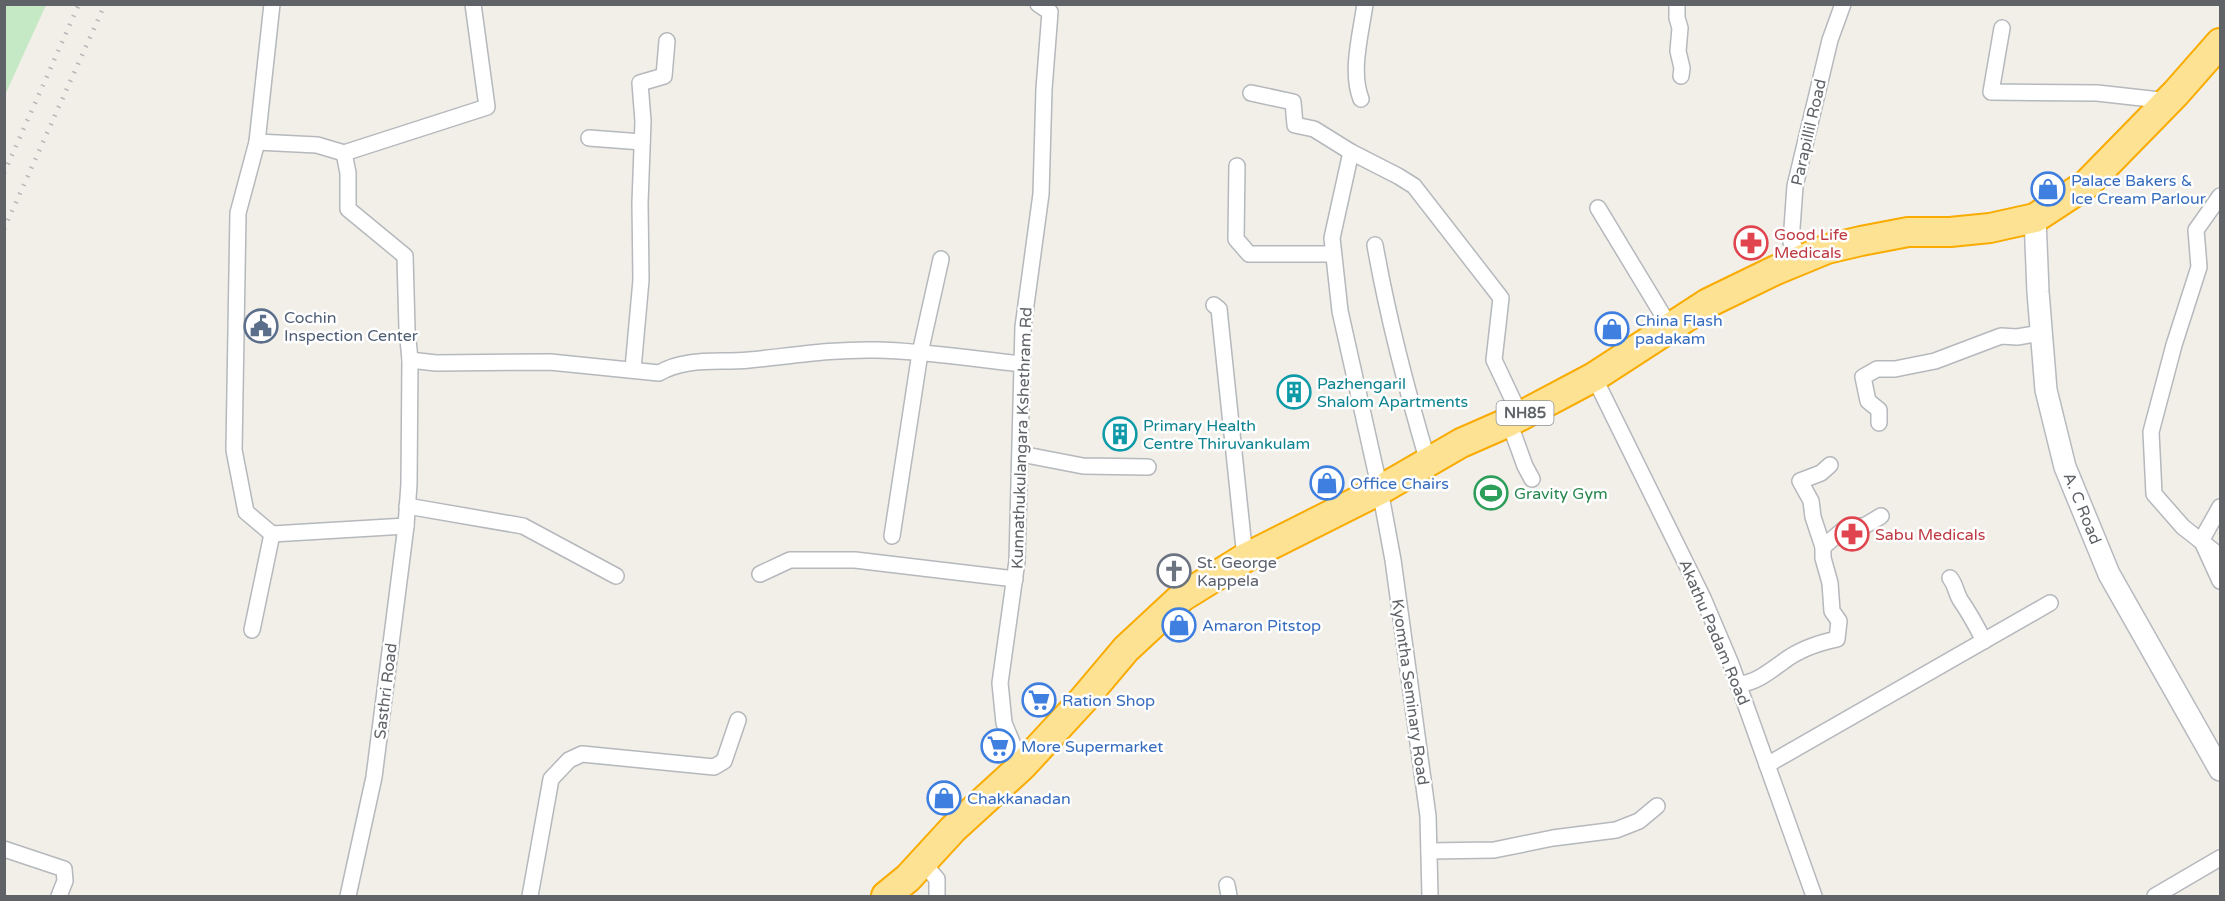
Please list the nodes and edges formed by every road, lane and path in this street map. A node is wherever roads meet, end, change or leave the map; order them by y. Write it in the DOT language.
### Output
graph roads {
  1 [pos="272,4"];
  2 [pos="473,4"];
  3 [pos="1038,4"];
  4 [pos="1365,4"];
  5 [pos="1677,4"];
  6 [pos="1843,4"];
  7 [pos="2002,28"];
  8 [pos="667,41"];
  9 [pos="2220,44"];
  10 [pos="1681,76"];
  11 [pos="1251,93"];
  12 [pos="1360,99"];
  13 [pos="2169,101"];
  14 [pos="589,138"];
  15 [pos="257,142"];
  16 [pos="642,142"];
  17 [pos="1351,152"];
  18 [pos="344,153"];
  19 [pos="1237,166"];
  20 [pos="2220,196"];
  21 [pos="1598,208"];
  22 [pos="2035,218"];
  23 [pos="1376,245"];
  24 [pos="1333,254"];
  25 [pos="941,259"];
  26 [pos="1802,259"];
  27 [pos="1214,305"];
  28 [pos="1670,327"];
  29 [pos="2041,333"];
  30 [pos="920,353"];
  31 [pos="411,360"];
  32 [pos="1023,364"];
  33 [pos="633,369"];
  34 [pos="1594,377"];
  35 [pos="1514,418"];
  36 [pos="1879,423"];
  37 [pos="1021,454"];
  38 [pos="1428,462"];
  39 [pos="1830,465"];
  40 [pos="1148,467"];
  41 [pos="1532,479"];
  42 [pos="1380,490"];
  43 [pos="407,506"];
  44 [pos="2220,507"];
  45 [pos="1881,516"];
  46 [pos="406,526"];
  47 [pos="272,534"];
  48 [pos="892,536"];
  49 [pos="2201,541"];
  50 [pos="1823,548"];
  51 [pos="2220,556"];
  52 [pos="1245,558"];
  53 [pos="760,574"];
  54 [pos="616,576"];
  55 [pos="1950,578"];
  56 [pos="1015,579"];
  57 [pos="2220,580"];
  58 [pos="2050,603"];
  59 [pos="252,630"];
  60 [pos="1984,641"];
  61 [pos="1738,684"];
  62 [pos="738,720"];
  63 [pos="1767,765"];
  64 [pos="1022,766"];
  65 [pos="2220,770"];
  66 [pos="1657,806"];
  67 [pos="4,849"];
  68 [pos="1429,851"];
  69 [pos="2220,858"];
  70 [pos="923,863"];
  71 [pos="59,897"];
  72 [pos="348,897"];
  73 [pos="530,897"];
  74 [pos="886,897"];
  75 [pos="937,897"];
  76 [pos="1430,897"];
  77 [pos="1814,897"];
  78 [pos="2155,897"];
  1 -- 15 [label="street"];
  2 -- 18 [label="street"];
  3 -- 32 [label="street, Kunnathukulangara Kshethram Rd"];
  4 -- 12 [label="street"];
  5 -- 10 [label="street"];
  6 -- 26 [label="street, Parapillil Road"];
  7 -- 13 [label="street"];
  8 -- 16 [label="street"];
  9 -- 13 [label="highway, NH85"];
  11 -- 17 [label="street"];
  13 -- 22 [label="highway, NH85"];
  14 -- 16 [label="street"];
  15 -- 18 [label="street"];
  15 -- 47 [label="street"];
  16 -- 33 [label="street"];
  17 -- 24 [label="street, Kyomtha Seminary Road"];
  17 -- 35 [label="street"];
  18 -- 31 [label="street, Sasthri Road"];
  19 -- 24 [label="street"];
  20 -- 49 [label="street"];
  21 -- 28 [label="street"];
  22 -- 26 [label="highway, NH85"];
  22 -- 29 [label="main road, A. C Road"];
  23 -- 38 [label="street"];
  24 -- 42 [label="street, Kyomtha Seminary Road"];
  25 -- 30 [label="street"];
  26 -- 28 [label="highway, NH85"];
  27 -- 52 [label="street"];
  28 -- 34 [label="highway, NH85"];
  29 -- 36 [label="street"];
  29 -- 65 [label="main road, A. C Road"];
  30 -- 32 [label="street"];
  30 -- 33 [label="street"];
  30 -- 48 [label="street"];
  31 -- 33 [label="street"];
  31 -- 43 [label="street, Sasthri Road"];
  32 -- 37 [label="street, Kunnathukulangara Kshethram Rd"];
  34 -- 35 [label="highway, NH85"];
  34 -- 61 [label="street, Akathu Padam Road"];
  35 -- 38 [label="highway, NH85"];
  35 -- 41 [label="street"];
  37 -- 40 [label="street"];
  37 -- 56 [label="street, Kunnathukulangara Kshethram Rd"];
  38 -- 42 [label="highway, NH85"];
  39 -- 50 [label="street"];
  42 -- 52 [label="highway, NH85"];
  42 -- 68 [label="street, Kyomtha Seminary Road"];
  43 -- 46 [label="street, Sasthri Road"];
  43 -- 54 [label="street"];
  44 -- 49 [label="street"];
  45 -- 50 [label="street"];
  46 -- 47 [label="street"];
  46 -- 72 [label="street, Sasthri Road"];
  47 -- 59 [label="street"];
  49 -- 51 [label="street"];
  49 -- 57 [label="street"];
  50 -- 61 [label="street"];
  52 -- 64 [label="highway, NH85"];
  53 -- 56 [label="street"];
  55 -- 60 [label="street"];
  56 -- 64 [label="street, Kunnathukulangara Kshethram Rd"];
  58 -- 60 [label="street"];
  60 -- 63 [label="street"];
  61 -- 63 [label="street, Akathu Padam Road"];
  62 -- 73 [label="street"];
  63 -- 77 [label="street, Akathu Padam Road"];
  64 -- 70 [label="highway, NH85"];
  66 -- 68 [label="street"];
  67 -- 71 [label="street"];
  68 -- 76 [label="street, Kyomtha Seminary Road"];
  69 -- 78 [label="street"];
  70 -- 74 [label="highway, NH85"];
  70 -- 75 [label="street"];
}
